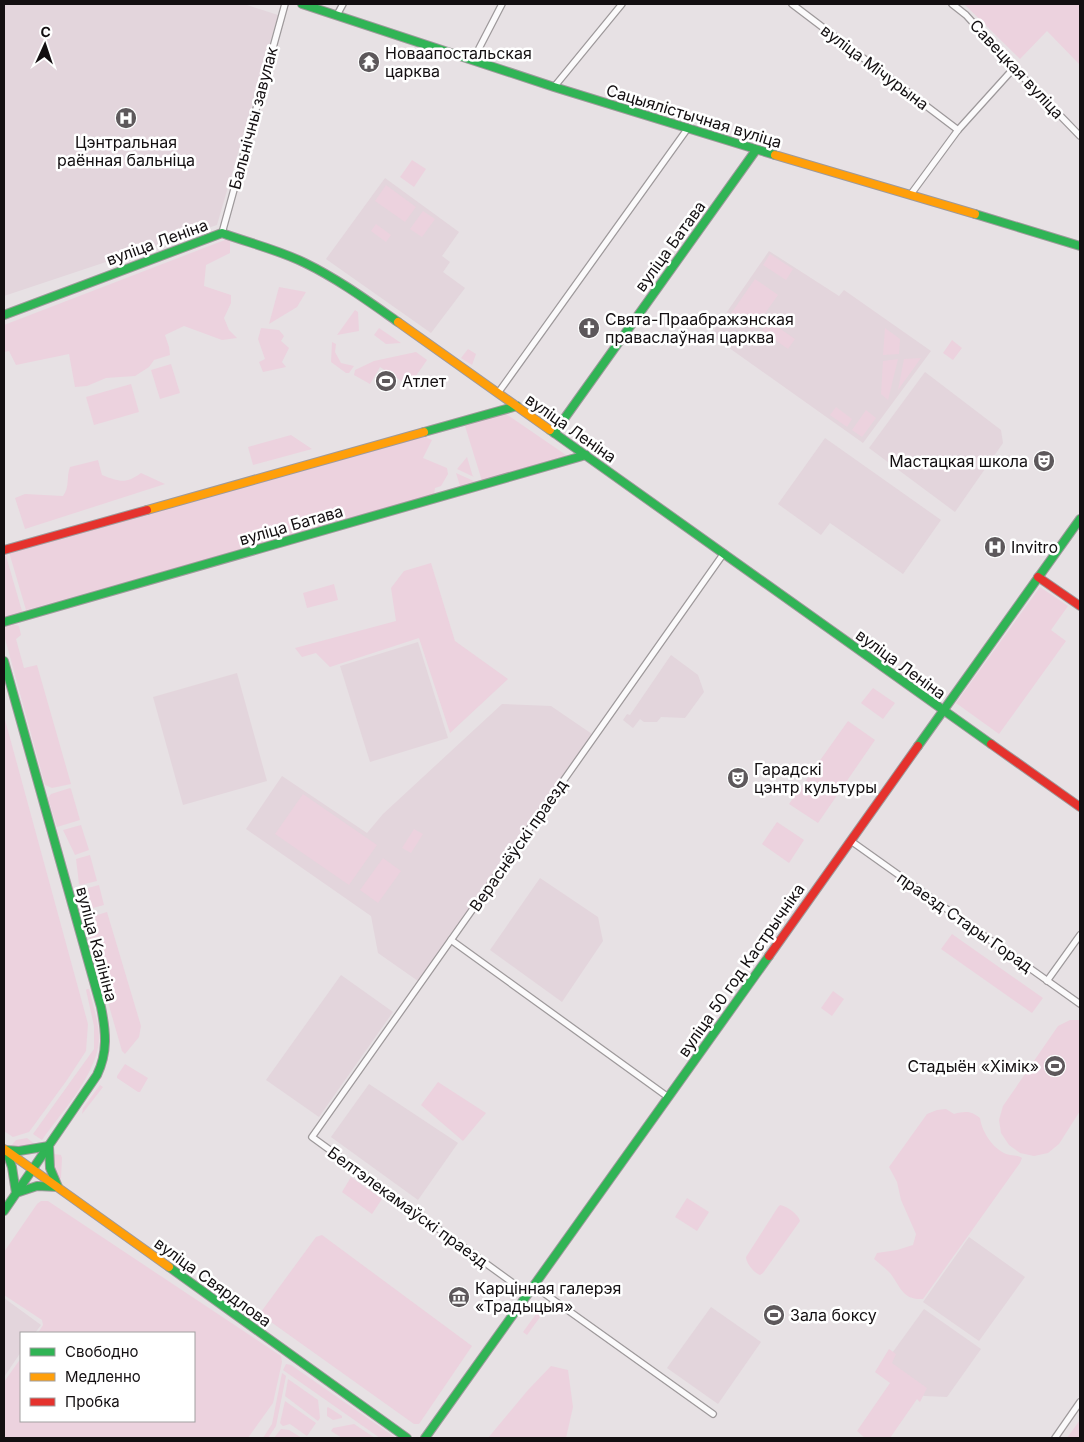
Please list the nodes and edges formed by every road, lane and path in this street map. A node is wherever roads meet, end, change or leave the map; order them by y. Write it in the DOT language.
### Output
graph roads {
  1 [pos="285,4"];
  2 [pos="302,4"];
  3 [pos="343,4"];
  4 [pos="502,4"];
  5 [pos="622,4"];
  6 [pos="792,4"];
  7 [pos="952,4"];
  8 [pos="338,15"];
  9 [pos="473,60"];
  10 [pos="1014,68"];
  11 [pos="554,87"];
  12 [pos="688,128"];
  13 [pos="958,130"];
  14 [pos="1080,136"];
  15 [pos="756,150"];
  16 [pos="911,194"];
  17 [pos="222,233"];
  18 [pos="1080,246"];
  19 [pos="4,315"];
  20 [pos="498,393"];
  21 [pos="517,406"];
  22 [pos="554,433"];
  23 [pos="586,455"];
  24 [pos="1080,519"];
  25 [pos="4,550"];
  26 [pos="724,553"];
  27 [pos="1038,577"];
  28 [pos="1080,606"];
  29 [pos="4,622"];
  30 [pos="4,661"];
  31 [pos="943,711"];
  32 [pos="1080,807"];
  33 [pos="851,841"];
  34 [pos="1080,935"];
  35 [pos="451,940"];
  36 [pos="1047,980"];
  37 [pos="1080,1004"];
  38 [pos="668,1097"];
  39 [pos="312,1137"];
  40 [pos="49,1146"];
  41 [pos="5,1150"];
  42 [pos="33,1168"];
  43 [pos="58,1187"];
  44 [pos="16,1193"];
  45 [pos="4,1211"];
  46 [pos="534,1286"];
  47 [pos="528,1294"];
  48 [pos="1080,1402"];
  49 [pos="713,1414"];
  50 [pos="406,1438"];
  51 [pos="425,1438"];
  52 [pos="1055,1438"];
  1 -- 17 [label="street, Бальнічны завулак"];
  2 -- 8 [label="street, Сацыялістычная вуліца"];
  3 -- 8 [label="street"];
  4 -- 9 [label="street"];
  5 -- 11 [label="street"];
  6 -- 13 [label="street, вуліца Мічурына"];
  7 -- 10 [label="street, Савецкая вуліца"];
  8 -- 9 [label="street, Сацыялістычная вуліца"];
  9 -- 11 [label="street, Сацыялістычная вуліца"];
  10 -- 13 [label="street"];
  10 -- 14 [label="street, Савецкая вуліца"];
  11 -- 12 [label="street, Сацыялістычная вуліца"];
  12 -- 15 [label="street, Сацыялістычная вуліца"];
  12 -- 20 [label="street"];
  13 -- 16 [label="street"];
  15 -- 16 [label="street, Сацыялістычная вуліца"];
  15 -- 22 [label="street, вуліца Батава"];
  16 -- 18 [label="street, Сацыялістычная вуліца"];
  17 -- 19 [label="street, вуліца Леніна"];
  17 -- 20 [label="street, вуліца Леніна"];
  20 -- 21 [label="street, вуліца Леніна"];
  21 -- 22 [label="street, вуліца Леніна"];
  21 -- 25 [label="street"];
  22 -- 23 [label="street, вуліца Леніна"];
  23 -- 26 [label="street, вуліца Леніна"];
  23 -- 29 [label="street, вуліца Батава"];
  24 -- 27 [label="street, вуліца 50 год Кастрычніка"];
  26 -- 31 [label="street, вуліца Леніна"];
  26 -- 35 [label="street, Вераснёўскі праезд"];
  27 -- 28 [label="street"];
  27 -- 31 [label="street, вуліца 50 год Кастрычніка"];
  30 -- 40 [label="street, вуліца Калініна"];
  31 -- 32 [label="street, вуліца Леніна"];
  31 -- 33 [label="street, вуліца 50 год Кастрычніка"];
  33 -- 36 [label="street, праезд Стары Горад"];
  33 -- 38 [label="street, вуліца 50 год Кастрычніка"];
  34 -- 36 [label="street"];
  35 -- 38 [label="street"];
  35 -- 39 [label="street, Вераснёўскі праезд"];
  36 -- 37 [label="street, праезд Стары Горад"];
  38 -- 46 [label="street, вуліца 50 год Кастрычніка"];
  39 -- 47 [label="street, Белтэлекамаўскі праезд"];
  40 -- 41 [label="street"];
  40 -- 42 [label="street, вуліца Калініна"];
  40 -- 43 [label="street"];
  41 -- 42 [label="street, вуліца Свярдлова"];
  41 -- 44 [label="street"];
  42 -- 43 [label="street, вуліца Свярдлова"];
  42 -- 44 [label="street, вуліца Калініна"];
  43 -- 44 [label="street"];
  43 -- 50 [label="street, вуліца Свярдлова"];
  44 -- 45 [label="street, вуліца Калініна"];
  46 -- 47 [label="street, вуліца 50 год Кастрычніка"];
  46 -- 49 [label="street"];
  47 -- 51 [label="street, вуліца 50 год Кастрычніка"];
  48 -- 52 [label="street"];
}
